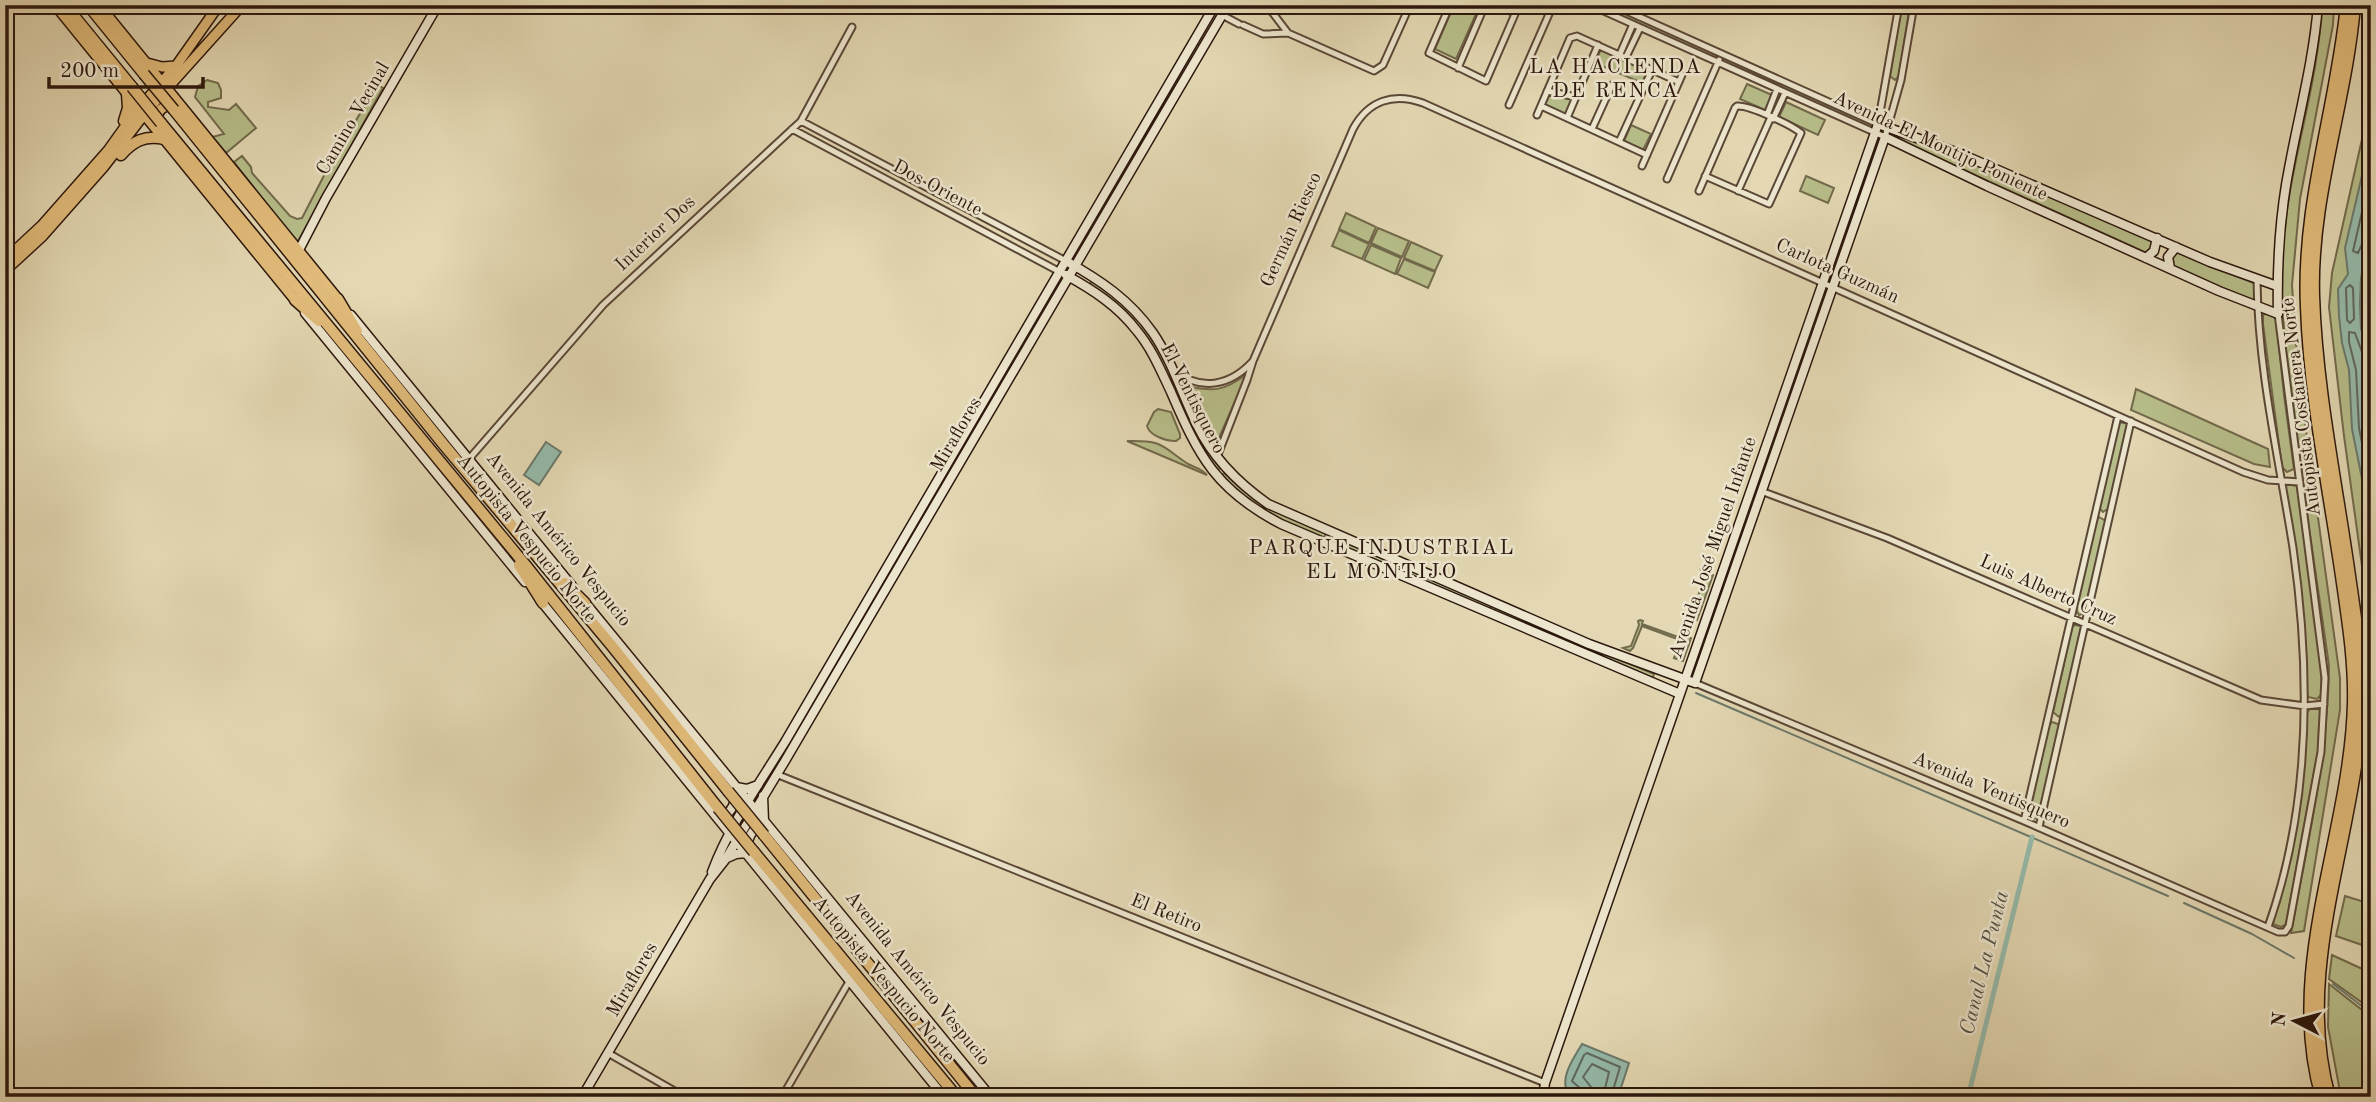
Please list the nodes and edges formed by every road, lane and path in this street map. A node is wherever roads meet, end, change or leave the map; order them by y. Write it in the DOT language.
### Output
graph roads {
  1 [pos="55,5"];
  2 [pos="65,5"];
  3 [pos="88,5"];
  4 [pos="99,5"];
  5 [pos="219,5"];
  6 [pos="242,5"];
  7 [pos="438,5"];
  8 [pos="1215,5"];
  9 [pos="1228,5"];
  10 [pos="1259,5"];
  11 [pos="1410,5"];
  12 [pos="1450,5"];
  13 [pos="1485,5"];
  14 [pos="1501,5"];
  15 [pos="1553,5"];
  16 [pos="1590,5"];
  17 [pos="1613,5"];
  18 [pos="1899,5"];
  19 [pos="1914,5"];
  20 [pos="2318,5"];
  21 [pos="2346,5"];
  22 [pos="2355,5"];
  23 [pos="1222,15"];
  24 [pos="1633,24"];
  25 [pos="852,27"];
  26 [pos="1640,28"];
  27 [pos="1288,33"];
  28 [pos="1598,45"];
  29 [pos="1620,54"];
  30 [pos="1722,54"];
  31 [pos="1626,57"];
  32 [pos="1718,63"];
  33 [pos="176,66"];
  34 [pos="1458,68"];
  35 [pos="148,69"];
  36 [pos="1652,70"];
  37 [pos="1682,75"];
  38 [pos="1886,77"];
  39 [pos="1901,80"];
  40 [pos="1679,82"];
  41 [pos="1612,85"];
  42 [pos="165,86"];
  43 [pos="1777,89"];
  44 [pos="130,90"];
  45 [pos="1547,91"];
  46 [pos="1785,93"];
  47 [pos="1576,97"];
  48 [pos="1509,104"];
  49 [pos="175,105"];
  50 [pos="1541,106"];
  51 [pos="141,111"];
  52 [pos="1364,113"];
  53 [pos="1537,115"];
  54 [pos="1770,117"];
  55 [pos="1567,118"];
  56 [pos="1148,120"];
  57 [pos="801,121"];
  58 [pos="157,124"];
  59 [pos="1878,124"];
  60 [pos="1158,127"];
  61 [pos="792,129"];
  62 [pos="1592,129"];
  63 [pos="1887,132"];
  64 [pos="1876,133"];
  65 [pos="164,139"];
  66 [pos="117,140"];
  67 [pos="1619,142"];
  68 [pos="1647,155"];
  69 [pos="1642,166"];
  70 [pos="103,167"];
  71 [pos="1705,176"];
  72 [pos="1667,179"];
  73 [pos="1699,191"];
  74 [pos="1738,191"];
  75 [pos="35,238"];
  76 [pos="2157,238"];
  77 [pos="2176,247"];
  78 [pos="299,250"];
  79 [pos="5,252"];
  80 [pos="2146,258"];
  81 [pos="5,261"];
  82 [pos="1070,263"];
  83 [pos="2170,268"];
  84 [pos="5,270"];
  85 [pos="1064,274"];
  86 [pos="1090,275"];
  87 [pos="5,278"];
  88 [pos="2257,280"];
  89 [pos="1828,285"];
  90 [pos="1083,286"];
  91 [pos="2277,286"];
  92 [pos="338,299"];
  93 [pos="295,300"];
  94 [pos="2258,308"];
  95 [pos="2278,314"];
  96 [pos="345,345"];
  97 [pos="376,361"];
  98 [pos="1252,361"];
  99 [pos="1010,365"];
  100 [pos="1172,368"];
  101 [pos="1794,370"];
  102 [pos="1803,373"];
  103 [pos="2118,416"];
  104 [pos="2131,421"];
  105 [pos="469,458"];
  106 [pos="1217,458"];
  107 [pos="2280,481"];
  108 [pos="2300,482"];
  109 [pos="1761,491"];
  110 [pos="2095,514"];
  111 [pos="2110,517"];
  112 [pos="1329,532"];
  113 [pos="516,533"];
  114 [pos="507,542"];
  115 [pos="1325,542"];
  116 [pos="543,603"];
  117 [pos="585,603"];
  118 [pos="1496,604"];
  119 [pos="1492,614"];
  120 [pos="2071,618"];
  121 [pos="2086,625"];
  122 [pos="1697,645"];
  123 [pos="1707,649"];
  124 [pos="1661,672"];
  125 [pos="1684,681"];
  126 [pos="1695,683"];
  127 [pos="1656,684"];
  128 [pos="1680,694"];
  129 [pos="2324,704"];
  130 [pos="2305,706"];
  131 [pos="2048,719"];
  132 [pos="2063,723"];
  133 [pos="776,774"];
  134 [pos="758,785"];
  135 [pos="732,789"];
  136 [pos="763,793"];
  137 [pos="751,806"];
  138 [pos="719,819"];
  139 [pos="764,821"];
  140 [pos="2024,821"];
  141 [pos="2039,827"];
  142 [pos="734,836"];
  143 [pos="751,852"];
  144 [pos="725,860"];
  145 [pos="710,878"];
  146 [pos="2268,927"];
  147 [pos="850,980"];
  148 [pos="608,1053"];
  149 [pos="1545,1083"];
  150 [pos="582,1097"];
  151 [pos="685,1097"];
  152 [pos="782,1097"];
  153 [pos="944,1097"];
  154 [pos="957,1097"];
  155 [pos="976,1097"];
  156 [pos="991,1097"];
  157 [pos="1543,1097"];
  158 [pos="2322,1097"];
  159 [pos="2330,1097"];
  1 -- 44 [label="main road"];
  2 -- 44 [label="highway, Autopista Vespucio Norte"];
  3 -- 35 [label="highway, Autopista Vespucio Norte"];
  4 -- 35 [label="main road, Avenida Américo Vespucio"];
  5 -- 33 [label="main road"];
  6 -- 42 [label="main road"];
  7 -- 78 [label="street, Camino Vecinal"];
  8 -- 56 [label="street, Miraflores"];
  9 -- 23 [label="street, Miraflores"];
  10 -- 27 [label="street"];
  11 -- 27 [label="street"];
  12 -- 34 [label="street"];
  13 -- 34 [label="street"];
  14 -- 34 [label="street"];
  15 -- 48 [label="street"];
  16 -- 24 [label="street, Avenida El Montijo Poniente"];
  17 -- 30 [label="street"];
  18 -- 38 [label="street, Avenida José Miguel Infante"];
  19 -- 39 [label="street, Avenida José Miguel Infante"];
  20 -- 91 [label="street"];
  21 -- 158 [label="highway, Autopista Costanera Norte"];
  22 -- 159 [label="highway, Autopista Costanera Norte"];
  23 -- 27 [label="street"];
  23 -- 60 [label="street, Miraflores"];
  24 -- 26 [label="street, Avenida El Montijo Poniente"];
  24 -- 29 [label="street"];
  25 -- 57 [label="street, Interior Dos"];
  26 -- 31 [label="street"];
  26 -- 32 [label="street, Avenida El Montijo Poniente"];
  28 -- 29 [label="street"];
  28 -- 45 [label="street"];
  28 -- 47 [label="street"];
  29 -- 31 [label="street"];
  30 -- 32 [label="street"];
  30 -- 59 [label="street"];
  31 -- 36 [label="street"];
  32 -- 43 [label="street, Avenida El Montijo Poniente"];
  32 -- 72 [label="street"];
  33 -- 35 [label="main road"];
  33 -- 42 [label="main road"];
  35 -- 42 [label="main road, Avenida Américo Vespucio"];
  35 -- 44 [label="main road"];
  35 -- 49 [label="highway, Autopista Vespucio Norte, bridge"];
  36 -- 40 [label="street"];
  36 -- 67 [label="street"];
  37 -- 40 [label="street"];
  38 -- 39 [label="street"];
  38 -- 59 [label="street, Avenida José Miguel Infante"];
  39 -- 63 [label="street, Avenida José Miguel Infante"];
  40 -- 68 [label="street"];
  41 -- 62 [label="street"];
  42 -- 49 [label="main road, Avenida Américo Vespucio"];
  42 -- 51 [label="main road"];
  43 -- 46 [label="street, Avenida El Montijo Poniente"];
  43 -- 54 [label="street"];
  44 -- 51 [label="main road"];
  44 -- 58 [label="highway, Autopista Vespucio Norte, bridge"];
  44 -- 66 [label="highway"];
  45 -- 47 [label="street"];
  45 -- 50 [label="street"];
  46 -- 54 [label="street"];
  46 -- 64 [label="street, Avenida El Montijo Poniente"];
  47 -- 55 [label="street"];
  49 -- 58 [label="main road"];
  49 -- 78 [label="main road, Avenida Américo Vespucio"];
  49 -- 97 [label="highway, Autopista Vespucio Norte"];
  50 -- 53 [label="street"];
  50 -- 55 [label="street"];
  51 -- 58 [label="main road"];
  51 -- 66 [label="highway"];
  51 -- 70 [label="highway"];
  52 -- 89 [label="street, Carlota Guzmán"];
  52 -- 98 [label="street, Germán Riesco"];
  54 -- 71 [label="street"];
  54 -- 74 [label="street"];
  54 -- 74 [label="street"];
  55 -- 62 [label="street"];
  56 -- 60 [label="street"];
  56 -- 82 [label="street, Miraflores"];
  57 -- 61 [label="street, Interior Dos"];
  57 -- 82 [label="street, Dos Oriente"];
  58 -- 65 [label="main road"];
  58 -- 96 [label="highway, Autopista Vespucio Norte"];
  59 -- 63 [label="street"];
  59 -- 64 [label="street, Avenida José Miguel Infante"];
  60 -- 82 [label="street, Miraflores"];
  61 -- 85 [label="street, Dos Oriente"];
  61 -- 105 [label="street, Interior Dos"];
  62 -- 67 [label="street"];
  63 -- 64 [label="street, Avenida El Montijo Poniente"];
  63 -- 76 [label="street"];
  63 -- 80 [label="street, Avenida El Montijo Poniente"];
  63 -- 89 [label="street, Avenida José Miguel Infante"];
  64 -- 89 [label="street, Avenida José Miguel Infante"];
  65 -- 70 [label="highway"];
  65 -- 93 [label="main road"];
  66 -- 75 [label="highway"];
  67 -- 68 [label="street"];
  68 -- 69 [label="street"];
  70 -- 75 [label="highway"];
  71 -- 73 [label="street"];
  71 -- 74 [label="street"];
  75 -- 79 [label="highway"];
  75 -- 81 [label="highway"];
  75 -- 84 [label="highway"];
  75 -- 87 [label="highway"];
  76 -- 77 [label="street"];
  76 -- 80 [label="street"];
  77 -- 83 [label="street"];
  77 -- 88 [label="street"];
  78 -- 92 [label="main road, Avenida Américo Vespucio"];
  80 -- 83 [label="street, Avenida El Montijo Poniente"];
  82 -- 85 [label="street, Miraflores"];
  82 -- 86 [label="street, El Ventisquero"];
  83 -- 94 [label="street, Avenida El Montijo Poniente"];
  85 -- 90 [label="street, El Ventisquero"];
  85 -- 99 [label="street, Miraflores"];
  86 -- 90 [label="street"];
  86 -- 100 [label="street, El Ventisquero"];
  88 -- 91 [label="street"];
  88 -- 94 [label="street"];
  89 -- 101 [label="street, Avenida José Miguel Infante"];
  89 -- 102 [label="street, Avenida José Miguel Infante"];
  89 -- 103 [label="street, Carlota Guzmán"];
  90 -- 115 [label="street, El Ventisquero"];
  91 -- 95 [label="street"];
  92 -- 97 [label="highway"];
  92 -- 105 [label="street, Avenida Américo Vespucio"];
  93 -- 96 [label="highway"];
  93 -- 116 [label="street"];
  94 -- 95 [label="street, Avenida El Montijo Poniente"];
  94 -- 107 [label="street"];
  95 -- 108 [label="street"];
  96 -- 114 [label="highway, Autopista Vespucio Norte"];
  97 -- 113 [label="highway, Autopista Vespucio Norte"];
  98 -- 100 [label="street"];
  98 -- 106 [label="street, Germán Riesco"];
  99 -- 133 [label="street, Miraflores"];
  99 -- 134 [label="street, Miraflores"];
  100 -- 106 [label="street, El Ventisquero"];
  101 -- 102 [label="street"];
  101 -- 122 [label="street, Avenida José Miguel Infante"];
  102 -- 109 [label="street, Avenida José Miguel Infante"];
  103 -- 104 [label="street, Carlota Guzmán"];
  103 -- 110 [label="street"];
  104 -- 107 [label="street, Carlota Guzmán"];
  104 -- 111 [label="street"];
  105 -- 117 [label="street, Avenida Américo Vespucio"];
  106 -- 112 [label="street, El Ventisquero"];
  107 -- 108 [label="street, Carlota Guzmán"];
  107 -- 130 [label="street"];
  108 -- 129 [label="street"];
  109 -- 120 [label="street, Luis Alberto Cruz"];
  109 -- 123 [label="street, Avenida José Miguel Infante"];
  110 -- 111 [label="street"];
  110 -- 120 [label="street"];
  111 -- 121 [label="street"];
  112 -- 115 [label="street"];
  112 -- 118 [label="street, El Ventisquero"];
  113 -- 117 [label="highway"];
  113 -- 135 [label="highway, Autopista Vespucio Norte"];
  114 -- 116 [label="highway"];
  114 -- 143 [label="highway, Autopista Vespucio Norte, bridge"];
  115 -- 119 [label="street, El Ventisquero"];
  116 -- 138 [label="street"];
  117 -- 135 [label="street, Avenida Américo Vespucio"];
  118 -- 119 [label="street"];
  118 -- 124 [label="street, El Ventisquero"];
  119 -- 127 [label="street, El Ventisquero"];
  120 -- 121 [label="street, Luis Alberto Cruz"];
  120 -- 131 [label="street"];
  121 -- 130 [label="street, Luis Alberto Cruz"];
  121 -- 132 [label="street"];
  122 -- 123 [label="street"];
  122 -- 125 [label="street, Avenida José Miguel Infante"];
  123 -- 126 [label="street, Avenida José Miguel Infante"];
  124 -- 125 [label="street, El Ventisquero"];
  124 -- 127 [label="street"];
  125 -- 126 [label="street, Avenida Ventisquero"];
  125 -- 128 [label="street, Avenida José Miguel Infante"];
  126 -- 140 [label="street, Avenida Ventisquero"];
  127 -- 128 [label="street, El Ventisquero"];
  128 -- 149 [label="street, Avenida José Miguel Infante"];
  129 -- 130 [label="street, Luis Alberto Cruz"];
  129 -- 146 [label="street, Avenida Ventisquero"];
  130 -- 146 [label="street"];
  131 -- 132 [label="street"];
  131 -- 140 [label="street"];
  132 -- 141 [label="street"];
  133 -- 136 [label="street, Miraflores"];
  133 -- 149 [label="street, El Retiro"];
  134 -- 135 [label="street"];
  134 -- 137 [label="street, Miraflores"];
  135 -- 137 [label="street, Avenida Américo Vespucio"];
  135 -- 138 [label="street"];
  135 -- 155 [label="highway, Autopista Vespucio Norte, bridge"];
  136 -- 137 [label="street, Miraflores"];
  136 -- 139 [label="street"];
  137 -- 139 [label="street, Avenida Américo Vespucio"];
  137 -- 142 [label="street, Miraflores"];
  138 -- 142 [label="street"];
  139 -- 143 [label="street"];
  139 -- 156 [label="street, Avenida Américo Vespucio"];
  140 -- 141 [label="street, Avenida Ventisquero"];
  141 -- 146 [label="street, Avenida Ventisquero"];
  142 -- 143 [label="street"];
  142 -- 144 [label="street, Miraflores"];
  142 -- 145 [label="street, Miraflores"];
  143 -- 144 [label="street"];
  143 -- 147 [label="street"];
  143 -- 154 [label="highway, Autopista Vespucio Norte"];
  144 -- 145 [label="street, Miraflores"];
  145 -- 148 [label="street, Miraflores"];
  147 -- 152 [label="street"];
  147 -- 153 [label="street"];
  148 -- 150 [label="street, Miraflores"];
  148 -- 151 [label="street"];
  149 -- 157 [label="street, Avenida José Miguel Infante"];
}
